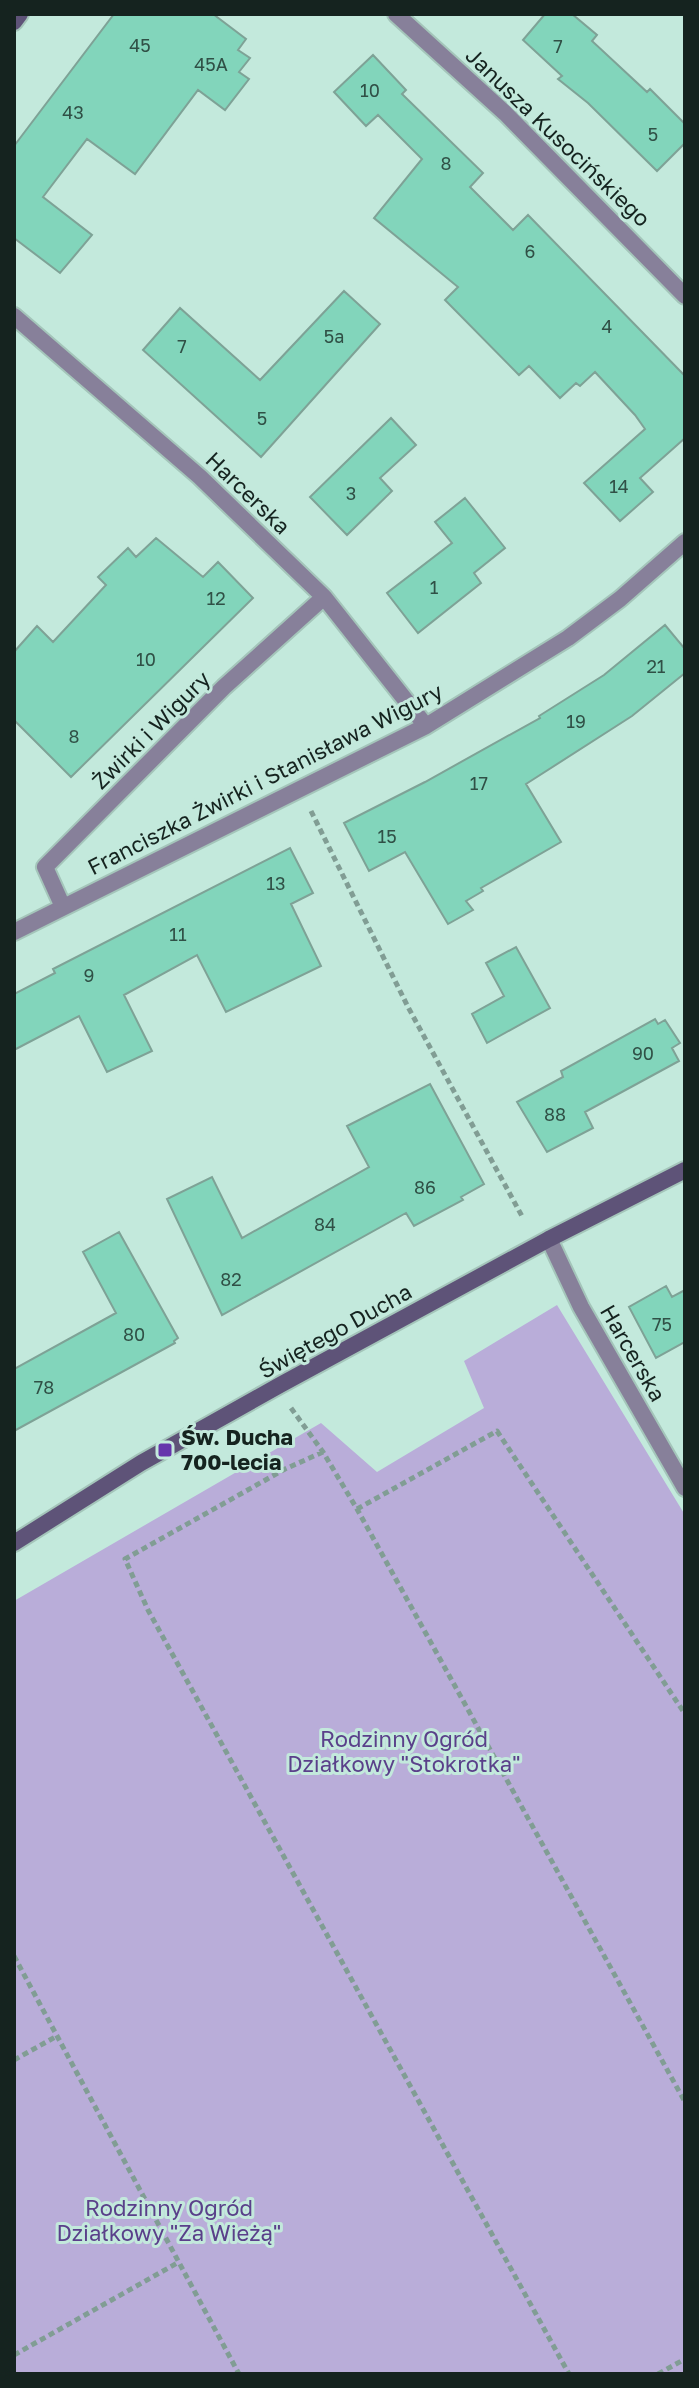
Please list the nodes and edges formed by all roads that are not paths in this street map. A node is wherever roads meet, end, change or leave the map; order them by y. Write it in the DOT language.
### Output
graph roads {
  1 [pos="20,14"];
  2 [pos="396,14"];
  3 [pos="14,22"];
  4 [pos="685,296"];
  5 [pos="14,316"];
  6 [pos="685,542"];
  7 [pos="324,597"];
  8 [pos="426,726"];
  9 [pos="63,907"];
  10 [pos="14,932"];
  11 [pos="685,1170"];
  12 [pos="549,1239"];
  13 [pos="685,1488"];
  14 [pos="14,1543"];
  1 -- 3 [label="street"];
  2 -- 4 [label="street, Janusza Kusocińskiego"];
  5 -- 7 [label="street, Harcerska"];
  6 -- 8 [label="street, Franciszka Żwirki i Stanisława Wigury"];
  7 -- 8 [label="street, Harcerska"];
  7 -- 9 [label="street, Żwirki i Wigury"];
  8 -- 9 [label="street, Franciszka Żwirki i Stanisława Wigury"];
  9 -- 10 [label="street, Franciszka Żwirki i Stanisława Wigury"];
  11 -- 12 [label="street, Świętego Ducha"];
  12 -- 13 [label="street, Harcerska"];
  12 -- 14 [label="street, Świętego Ducha"];
}
